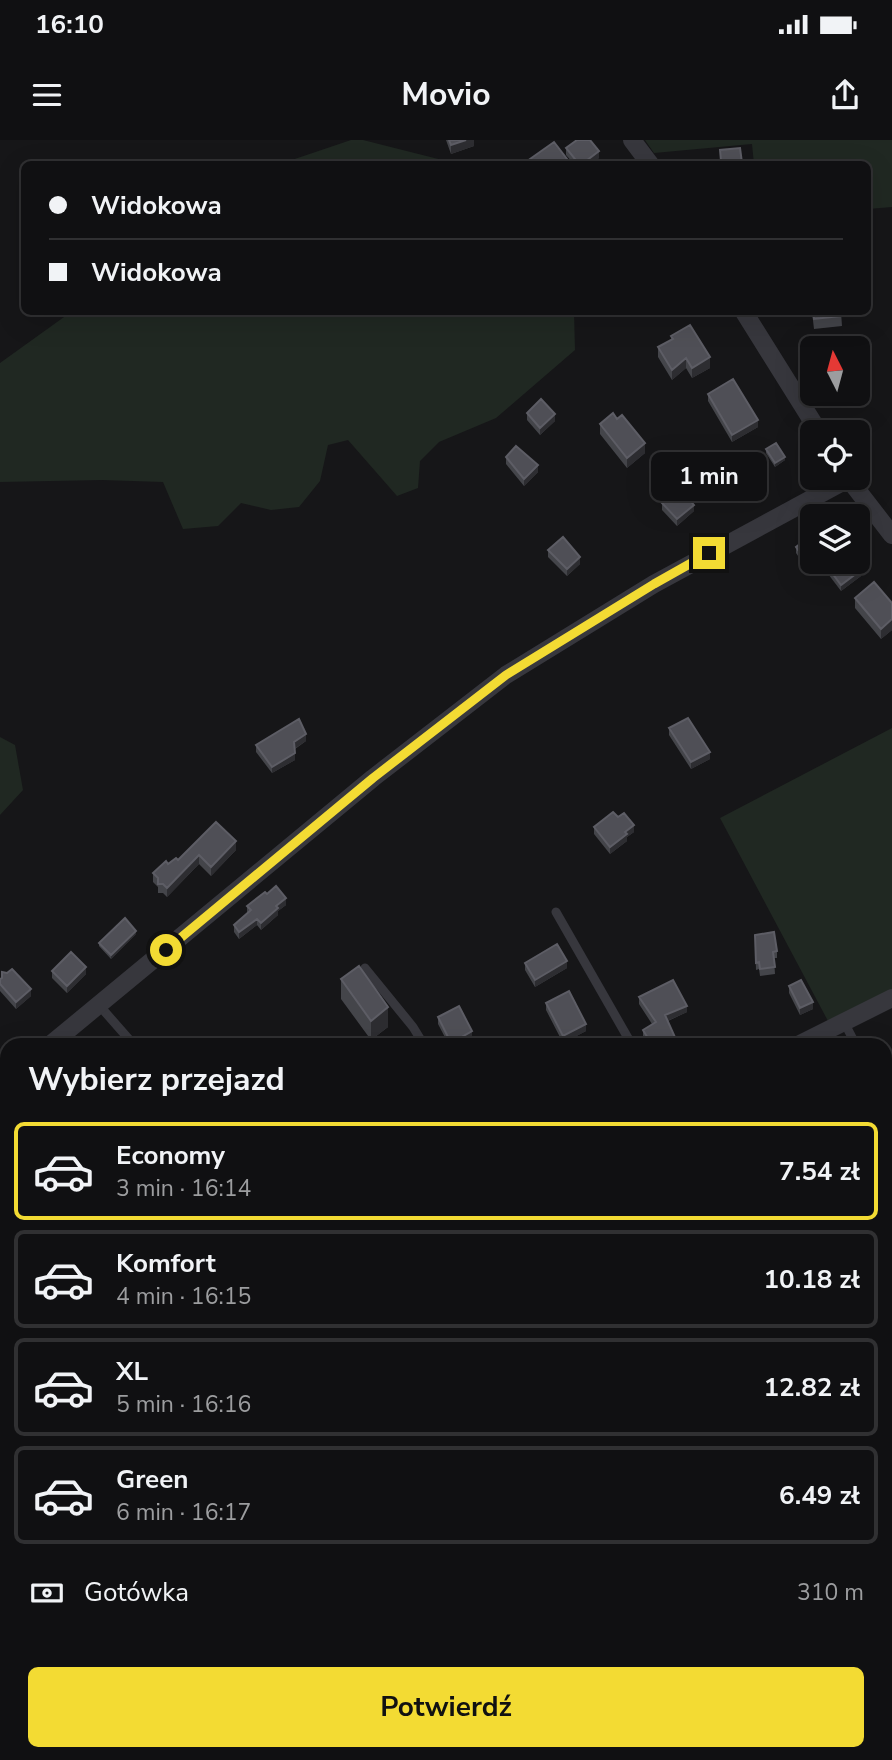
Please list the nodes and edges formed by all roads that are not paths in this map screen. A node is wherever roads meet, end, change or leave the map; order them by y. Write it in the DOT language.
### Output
graph roads {
  1 [pos="632,140"];
  2 [pos="648,161"];
  3 [pos="746,315"];
  4 [pos="812,420"];
  5 [pos="826,490"];
  6 [pos="857,490"];
  7 [pos="892,535"];
  8 [pos="556,912"];
  9 [pos="365,968"];
  10 [pos="892,998"];
  11 [pos="98,1004"];
  12 [pos="844,1022"];
  13 [pos="58,1038"];
  14 [pos="128,1038"];
  15 [pos="420,1038"];
  16 [pos="628,1038"];
  17 [pos="812,1038"];
  18 [pos="852,1038"];
  1 -- 2 [label="street"];
  3 -- 4 [label="street"];
  5 -- 11 [label="street"];
  6 -- 7 [label="street"];
  8 -- 16 [label="lane"];
  9 -- 15 [label="lane"];
  10 -- 12 [label="street"];
  11 -- 13 [label="street"];
  11 -- 14 [label="lane"];
  12 -- 17 [label="street"];
  12 -- 18 [label="lane"];
}
